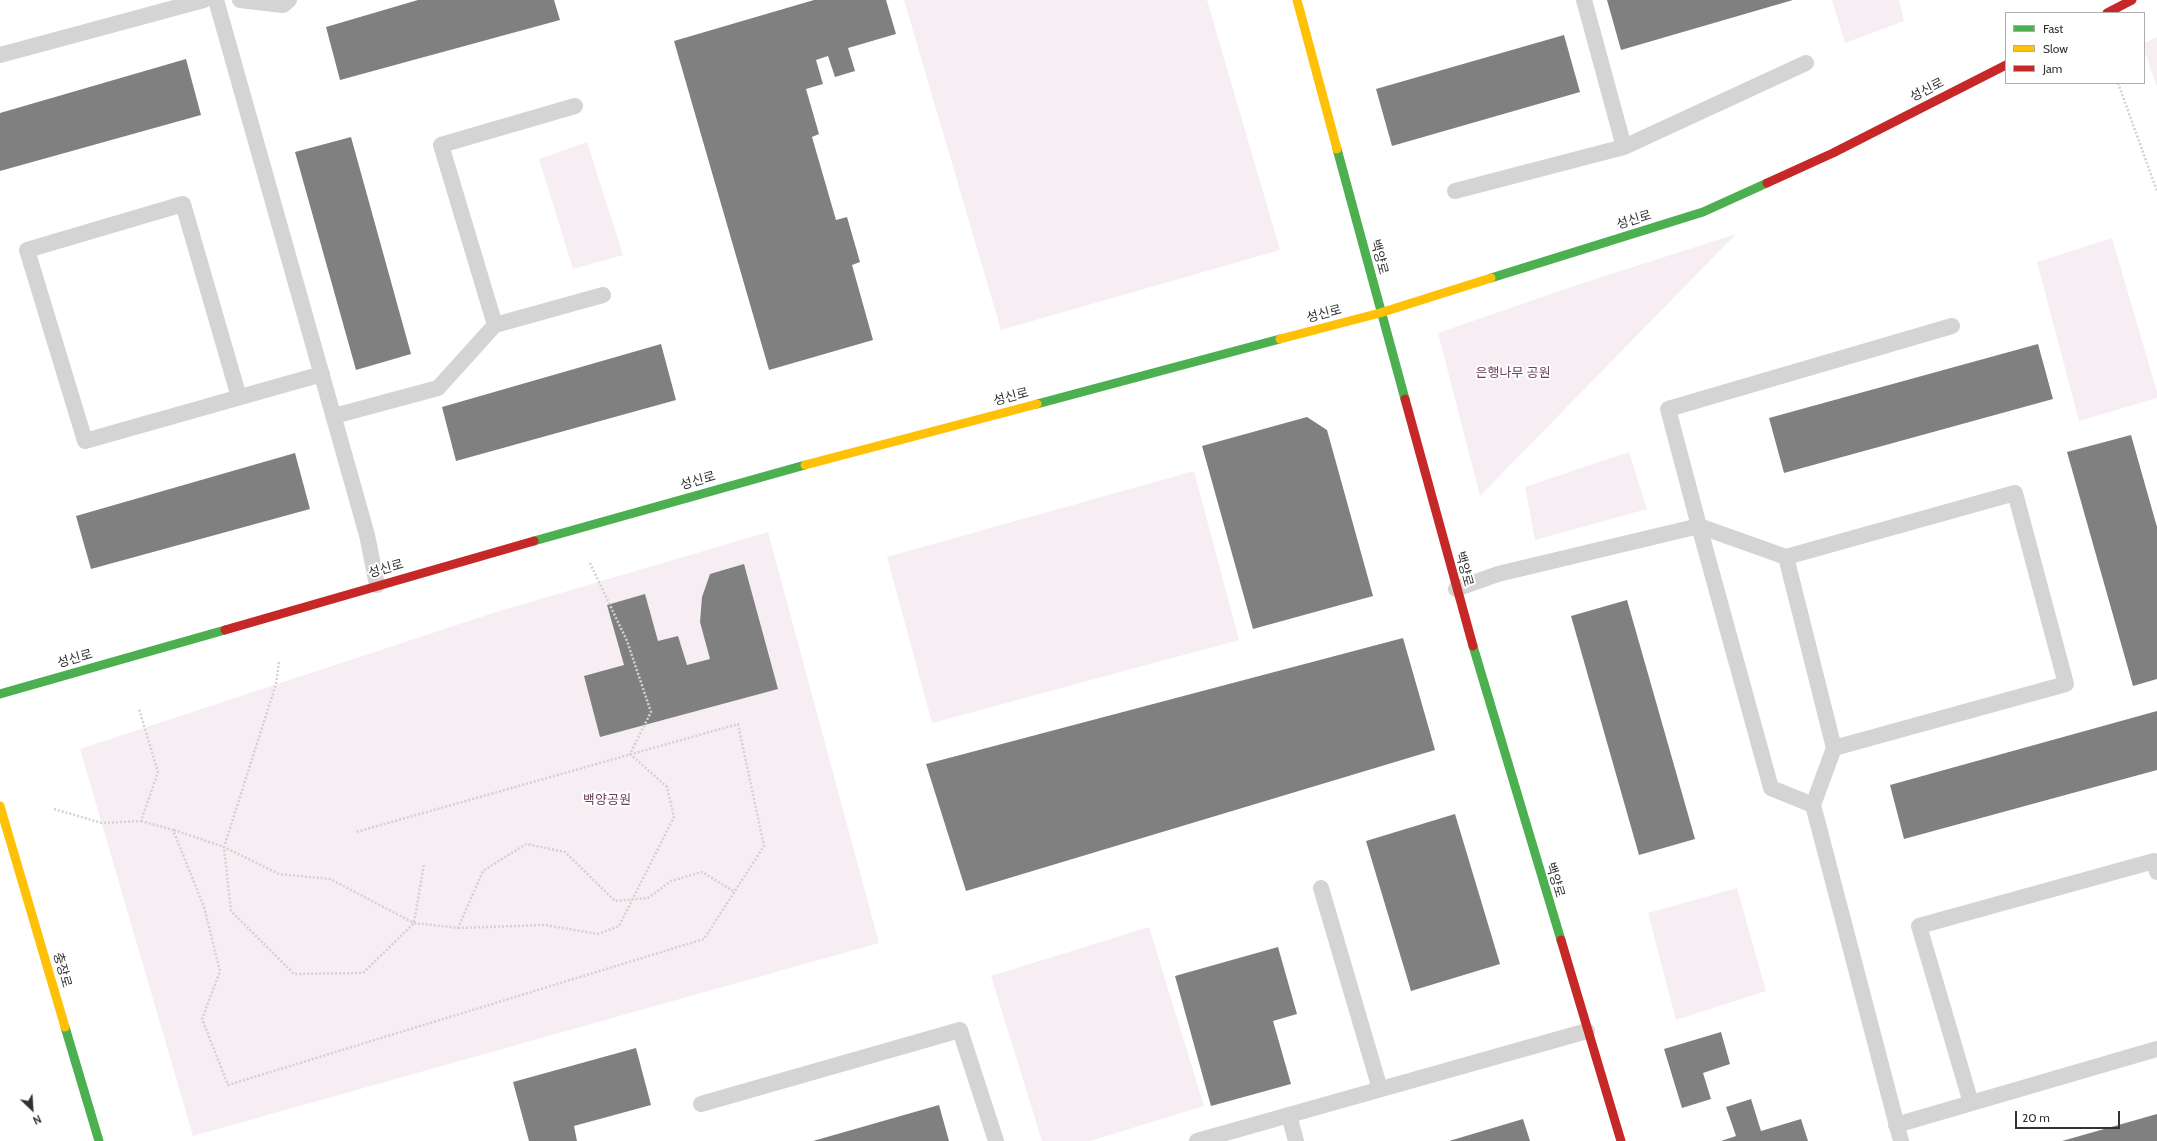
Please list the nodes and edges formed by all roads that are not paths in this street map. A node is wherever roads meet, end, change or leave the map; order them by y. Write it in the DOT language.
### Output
graph roads {
  1 [pos="204,0"];
  2 [pos="216,0"];
  3 [pos="240,0"];
  4 [pos="289,0"];
  5 [pos="1297,0"];
  6 [pos="1584,0"];
  7 [pos="2132,0"];
  8 [pos="2108,12"];
  9 [pos="0,55"];
  10 [pos="1806,63"];
  11 [pos="2005,66"];
  12 [pos="574,106"];
  13 [pos="1624,147"];
  14 [pos="1455,191"];
  15 [pos="603,295"];
  16 [pos="1380,313"];
  17 [pos="495,325"];
  18 [pos="1952,326"];
  19 [pos="322,374"];
  20 [pos="239,397"];
  21 [pos="334,416"];
  22 [pos="1699,526"];
  23 [pos="1786,557"];
  24 [pos="377,585"];
  25 [pos="1456,589"];
  26 [pos="0,694"];
  27 [pos="1834,748"];
  28 [pos="1813,805"];
  29 [pos="0,806"];
  30 [pos="2157,872"];
  31 [pos="1321,888"];
  32 [pos="1586,1031"];
  33 [pos="2157,1049"];
  34 [pos="1380,1089"];
  35 [pos="1971,1103"];
  36 [pos="701,1104"];
  37 [pos="1289,1115"];
  38 [pos="1896,1125"];
  39 [pos="99,1141"];
  40 [pos="996,1141"];
  41 [pos="1197,1141"];
  42 [pos="1296,1141"];
  43 [pos="1621,1141"];
  44 [pos="1901,1141"];
  1 -- 9 [label="lane"];
  2 -- 19 [label="lane"];
  3 -- 4 [label="lane"];
  5 -- 16 [label="street, 백양로"];
  6 -- 13 [label="lane"];
  7 -- 8 [label="street"];
  10 -- 13 [label="lane"];
  11 -- 16 [label="street, 성신로"];
  12 -- 17 [label="lane"];
  13 -- 14 [label="lane"];
  15 -- 17 [label="lane"];
  16 -- 24 [label="street, 성신로"];
  16 -- 25 [label="street, 백양로"];
  17 -- 21 [label="lane"];
  18 -- 22 [label="lane"];
  19 -- 20 [label="lane"];
  19 -- 21 [label="lane"];
  20 -- 20 [label="lane"];
  21 -- 24 [label="lane"];
  22 -- 23 [label="lane"];
  22 -- 25 [label="lane"];
  22 -- 28 [label="lane"];
  23 -- 27 [label="lane"];
  23 -- 27 [label="lane"];
  24 -- 26 [label="street, 성신로"];
  25 -- 32 [label="street, 백양로"];
  27 -- 28 [label="lane"];
  28 -- 38 [label="lane"];
  29 -- 39 [label="street, 충장로"];
  30 -- 35 [label="lane"];
  31 -- 34 [label="lane"];
  32 -- 34 [label="lane"];
  32 -- 43 [label="street, 백양로"];
  33 -- 35 [label="lane"];
  34 -- 37 [label="lane"];
  35 -- 38 [label="lane"];
  36 -- 40 [label="lane"];
  37 -- 41 [label="lane"];
  37 -- 42 [label="lane"];
  38 -- 44 [label="lane"];
}
